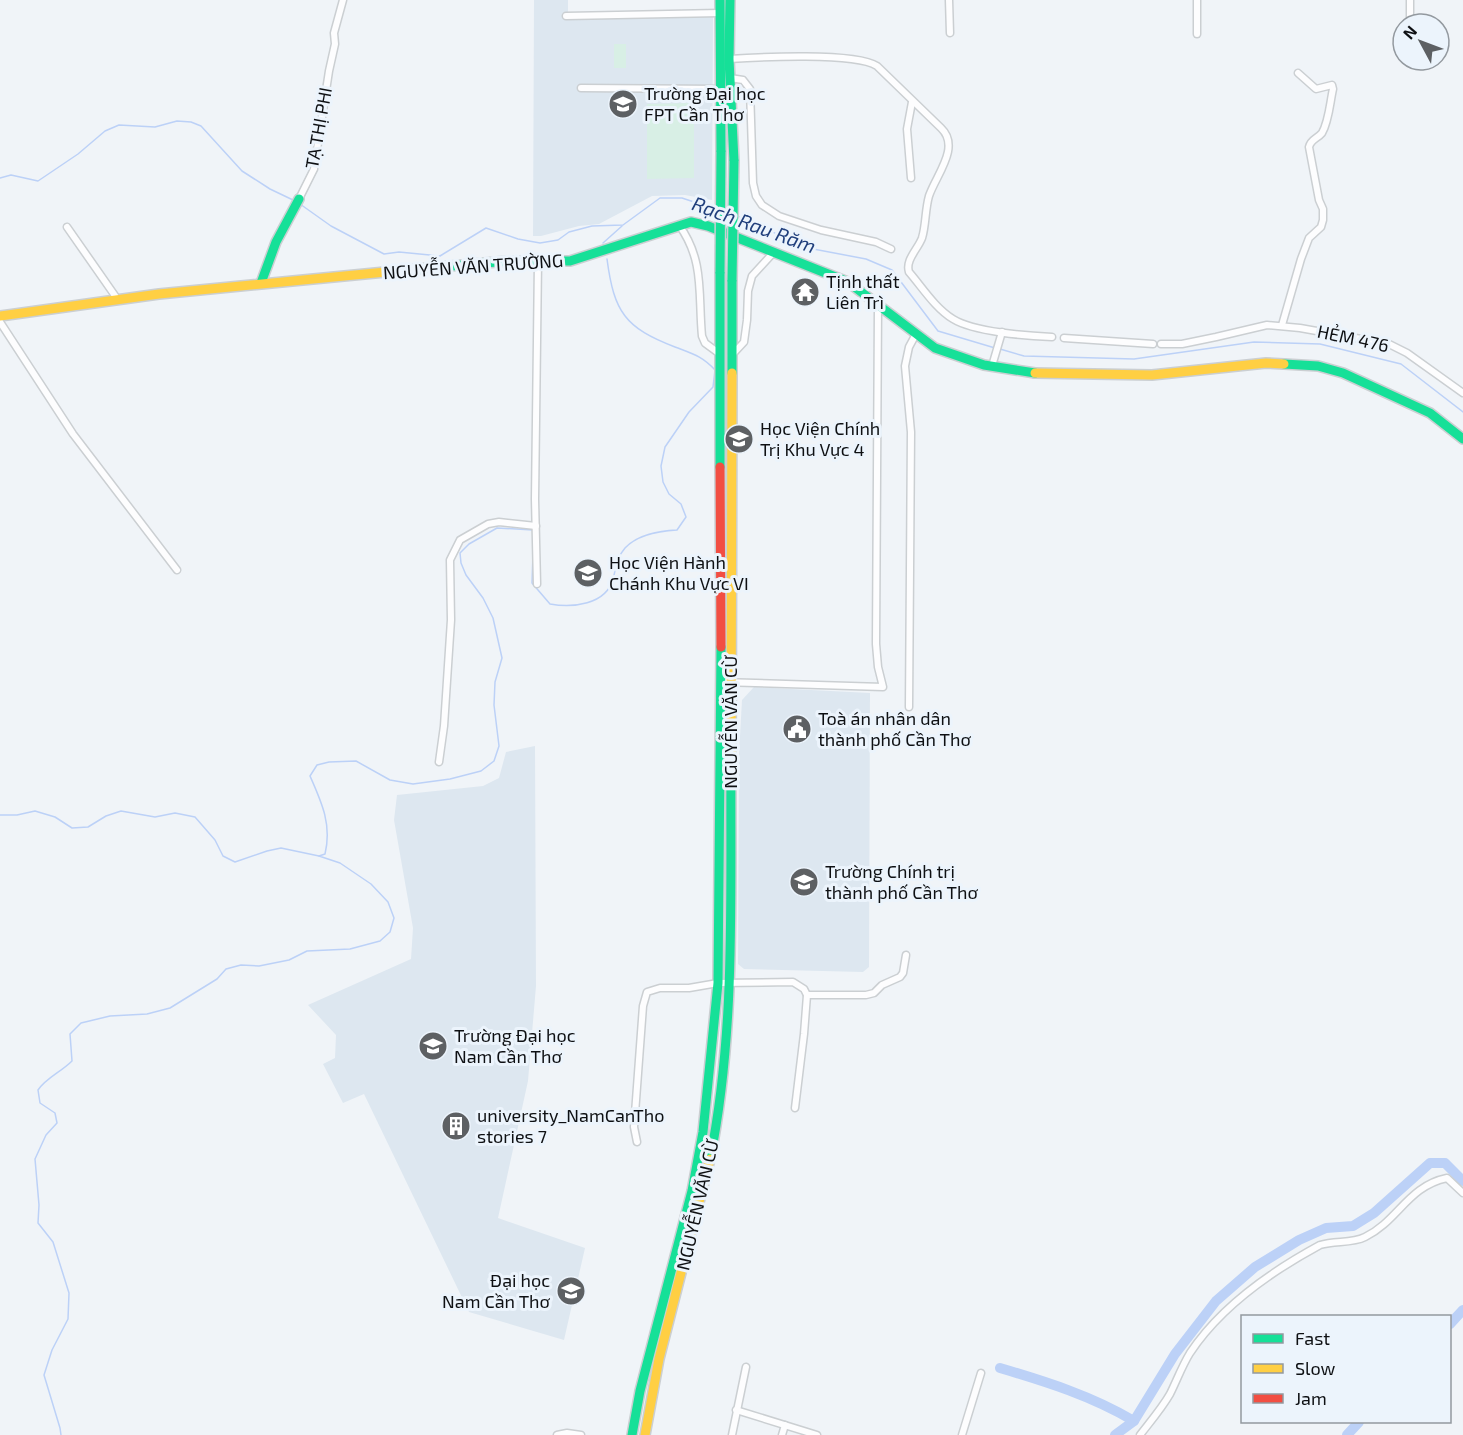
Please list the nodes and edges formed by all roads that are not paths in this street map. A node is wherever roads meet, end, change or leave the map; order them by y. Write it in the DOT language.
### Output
graph roads {
  1 [pos="343,0"];
  2 [pos="720,0"];
  3 [pos="730,0"];
  4 [pos="949,0"];
  5 [pos="1197,0"];
  6 [pos="720,13"];
  7 [pos="566,16"];
  8 [pos="950,33"];
  9 [pos="1197,34"];
  10 [pos="729,59"];
  11 [pos="1298,73"];
  12 [pos="730,78"];
  13 [pos="581,88"];
  14 [pos="720,89"];
  15 [pos="912,102"];
  16 [pos="911,178"];
  17 [pos="297,202"];
  18 [pos="679,225"];
  19 [pos="67,227"];
  20 [pos="891,249"];
  21 [pos="774,252"];
  22 [pos="538,261"];
  23 [pos="261,283"];
  24 [pos="118,300"];
  25 [pos="878,306"];
  26 [pos="0,316"];
  27 [pos="0,322"];
  28 [pos="1282,325"];
  29 [pos="916,334"];
  30 [pos="1001,335"];
  31 [pos="1052,337"];
  32 [pos="1064,338"];
  33 [pos="1153,344"];
  34 [pos="1161,344"];
  35 [pos="720,354"];
  36 [pos="731,356"];
  37 [pos="993,362"];
  38 [pos="1463,393"];
  39 [pos="1463,439"];
  40 [pos="721,465"];
  41 [pos="732,465"];
  42 [pos="536,526"];
  43 [pos="177,570"];
  44 [pos="537,584"];
  45 [pos="721,610"];
  46 [pos="731,610"];
  47 [pos="721,682"];
  48 [pos="731,682"];
  49 [pos="909,707"];
  50 [pos="439,762"];
  51 [pos="718,810"];
  52 [pos="731,810"];
  53 [pos="906,955"];
  54 [pos="718,983"];
  55 [pos="730,983"];
  56 [pos="807,995"];
  57 [pos="795,1108"];
  58 [pos="703,1132"];
  59 [pos="715,1133"];
  60 [pos="637,1142"];
  61 [pos="1463,1193"];
  62 [pos="746,1367"];
  63 [pos="981,1373"];
  64 [pos="640,1391"];
  65 [pos="651,1392"];
  66 [pos="736,1410"];
  67 [pos="786,1425"];
  68 [pos="557,1435"];
  69 [pos="581,1435"];
  70 [pos="632,1435"];
  71 [pos="645,1435"];
  72 [pos="732,1435"];
  73 [pos="782,1435"];
  74 [pos="817,1435"];
  75 [pos="962,1435"];
  76 [pos="1140,1435"];
  1 -- 17 [label="street, TẠ THỊ PHI"];
  2 -- 6 [label="main road, NGUYỄN VĂN CỪ"];
  3 -- 10 [label="main road, NGUYỄN VĂN CỪ"];
  4 -- 8 [label="street"];
  5 -- 9 [label="street"];
  6 -- 7 [label="street"];
  6 -- 14 [label="main road, NGUYỄN VĂN CỪ"];
  10 -- 12 [label="main road, NGUYỄN VĂN CỪ"];
  10 -- 15 [label="street"];
  11 -- 28 [label="street"];
  12 -- 20 [label="street"];
  12 -- 36 [label="main road, NGUYỄN VĂN CỪ, bridge"];
  13 -- 14 [label="street"];
  14 -- 35 [label="main road, NGUYỄN VĂN CỪ, bridge"];
  15 -- 16 [label="street"];
  15 -- 30 [label="street"];
  17 -- 23 [label="main road, TẠ THỊ PHI"];
  18 -- 21 [label="main road, NGUYỄN VĂN TRƯỜNG"];
  18 -- 22 [label="main road, NGUYỄN VĂN TRƯỜNG"];
  18 -- 35 [label="street"];
  19 -- 24 [label="street"];
  21 -- 25 [label="main road, NGUYỄN VĂN TRƯỜNG"];
  21 -- 36 [label="street"];
  22 -- 23 [label="main road, NGUYỄN VĂN TRƯỜNG"];
  22 -- 42 [label="street"];
  23 -- 24 [label="main road, NGUYỄN VĂN TRƯỜNG"];
  24 -- 26 [label="main road, NGUYỄN VĂN TRƯỜNG"];
  25 -- 29 [label="main road, NGUYỄN VĂN TRƯỜNG"];
  25 -- 48 [label="street"];
  27 -- 43 [label="street"];
  28 -- 34 [label="street, HẺM 476"];
  28 -- 38 [label="street, HẺM 476"];
  29 -- 37 [label="main road, NGUYỄN VĂN TRƯỜNG"];
  29 -- 49 [label="street"];
  30 -- 31 [label="street"];
  30 -- 37 [label="street"];
  32 -- 33 [label="street"];
  35 -- 40 [label="main road, NGUYỄN VĂN CỪ"];
  36 -- 41 [label="main road, NGUYỄN VĂN CỪ"];
  37 -- 39 [label="main road, NGUYỄN VĂN TRƯỜNG"];
  40 -- 41 [label="main road"];
  40 -- 45 [label="main road, NGUYỄN VĂN CỪ"];
  41 -- 46 [label="main road, NGUYỄN VĂN CỪ"];
  42 -- 44 [label="street"];
  42 -- 50 [label="street"];
  45 -- 46 [label="main road"];
  45 -- 47 [label="main road, NGUYỄN VĂN CỪ"];
  46 -- 48 [label="main road, NGUYỄN VĂN CỪ"];
  47 -- 48 [label="street"];
  47 -- 51 [label="main road, NGUYỄN VĂN CỪ"];
  48 -- 52 [label="main road, NGUYỄN VĂN CỪ"];
  51 -- 52 [label="main road"];
  51 -- 54 [label="main road, NGUYỄN VĂN CỪ"];
  52 -- 55 [label="main road, NGUYỄN VĂN CỪ"];
  53 -- 56 [label="street"];
  54 -- 55 [label="street"];
  54 -- 58 [label="main road, NGUYỄN VĂN CỪ"];
  54 -- 60 [label="street"];
  55 -- 56 [label="street"];
  55 -- 59 [label="main road, NGUYỄN VĂN CỪ"];
  56 -- 57 [label="street"];
  58 -- 59 [label="street"];
  58 -- 64 [label="main road, NGUYỄN VĂN CỪ"];
  59 -- 65 [label="main road, NGUYỄN VĂN CỪ"];
  61 -- 76 [label="street"];
  62 -- 66 [label="street"];
  63 -- 75 [label="street"];
  64 -- 65 [label="main road"];
  64 -- 70 [label="main road, NGUYỄN VĂN CỪ"];
  65 -- 71 [label="main road, NGUYỄN VĂN CỪ"];
  66 -- 67 [label="street"];
  66 -- 72 [label="street"];
  67 -- 73 [label="street"];
  67 -- 74 [label="street"];
  68 -- 69 [label="street"];
}
